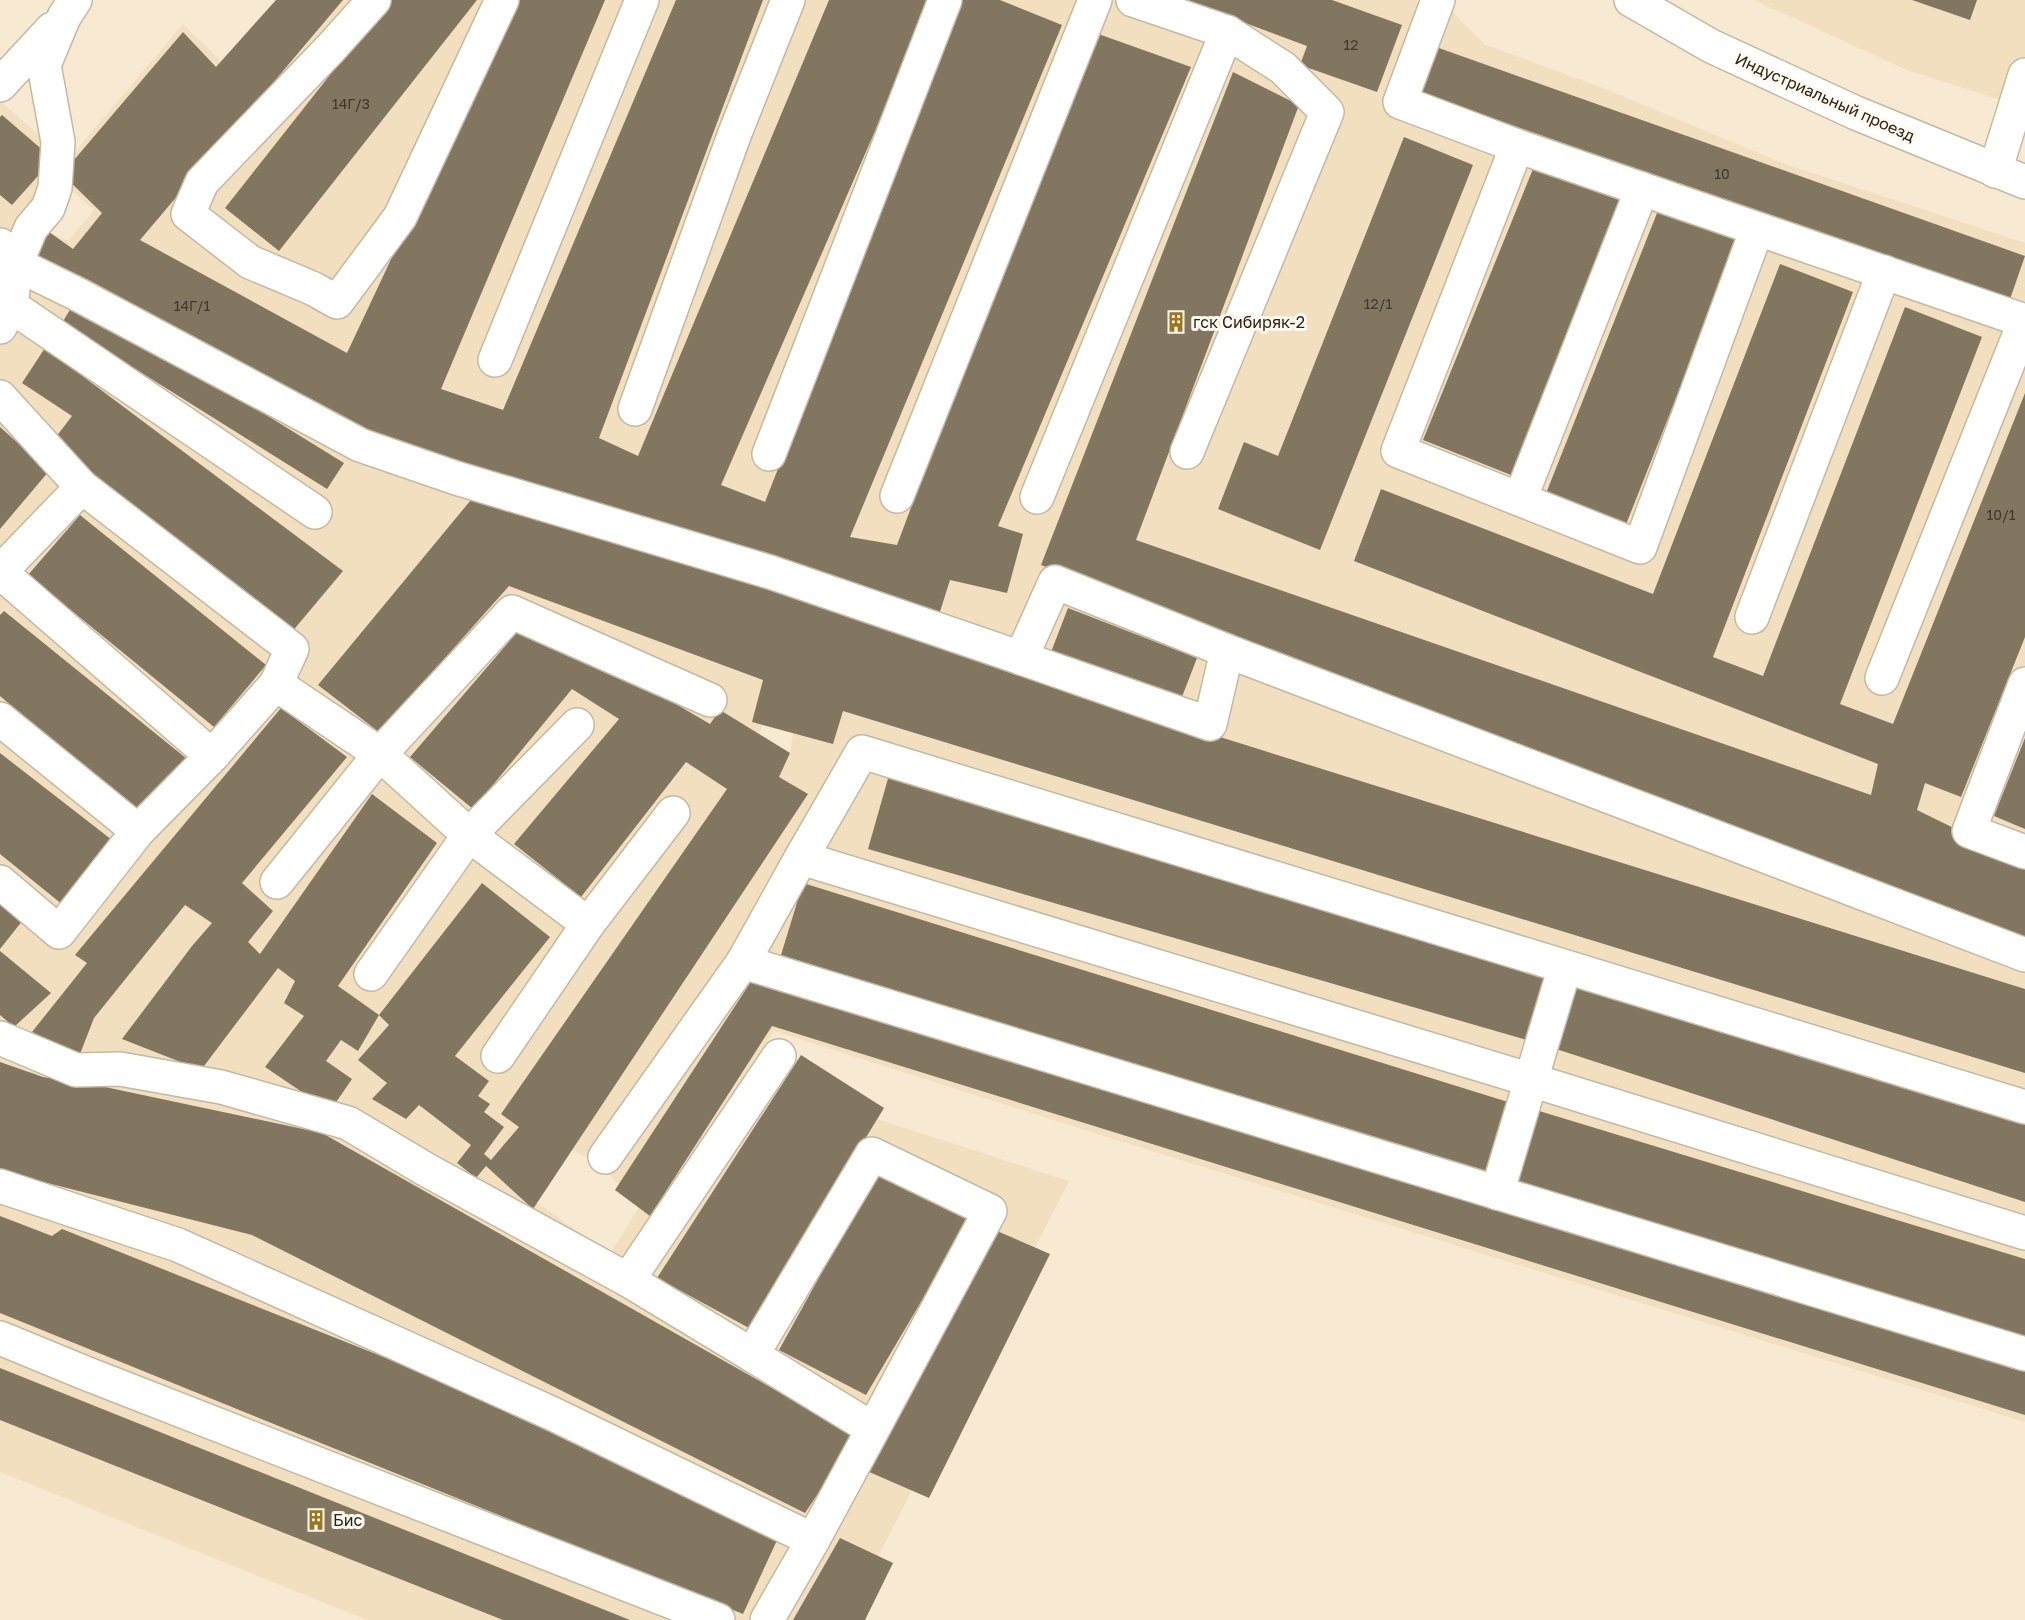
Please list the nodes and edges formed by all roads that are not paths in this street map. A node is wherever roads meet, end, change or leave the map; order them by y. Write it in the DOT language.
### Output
graph roads {
  1 [pos="374,0"];
  2 [pos="502,0"];
  3 [pos="642,0"];
  4 [pos="788,0"];
  5 [pos="945,0"];
  6 [pos="1095,0"];
  7 [pos="1133,0"];
  8 [pos="1438,0"];
  9 [pos="1631,0"];
  10 [pos="69,9"];
  11 [pos="1227,32"];
  12 [pos="2025,75"];
  13 [pos="0,85"];
  14 [pos="1517,146"];
  15 [pos="1995,171"];
  16 [pos="2025,182"];
  17 [pos="1642,189"];
  18 [pos="1757,229"];
  19 [pos="8,254"];
  20 [pos="1884,272"];
  21 [pos="6,316"];
  22 [pos="2025,321"];
  23 [pos="495,360"];
  24 [pos="0,397"];
  25 [pos="635,409"];
  26 [pos="1187,452"];
  27 [pos="769,454"];
  28 [pos="82,487"];
  29 [pos="897,496"];
  30 [pos="1037,496"];
  31 [pos="1520,499"];
  32 [pos="315,512"];
  33 [pos="0,572"];
  34 [pos="1752,617"];
  35 [pos="1227,651"];
  36 [pos="1021,658"];
  37 [pos="1882,678"];
  38 [pos="276,684"];
  39 [pos="2025,684"];
  40 [pos="710,700"];
  41 [pos="0,719"];
  42 [pos="577,724"];
  43 [pos="380,754"];
  44 [pos="212,756"];
  45 [pos="673,813"];
  46 [pos="138,831"];
  47 [pos="470,835"];
  48 [pos="2025,852"];
  49 [pos="801,858"];
  50 [pos="0,882"];
  51 [pos="277,882"];
  52 [pos="588,924"];
  53 [pos="2025,955"];
  54 [pos="743,962"];
  55 [pos="1565,966"];
  56 [pos="371,974"];
  57 [pos="0,1038"];
  58 [pos="498,1056"];
  59 [pos="778,1056"];
  60 [pos="1531,1080"];
  61 [pos="2025,1107"];
  62 [pos="605,1157"];
  63 [pos="0,1186"];
  64 [pos="1497,1193"];
  65 [pos="2025,1233"];
  66 [pos="628,1280"];
  67 [pos="0,1338"];
  68 [pos="2025,1354"];
  69 [pos="752,1355"];
  70 [pos="873,1429"];
  71 [pos="813,1540"];
  72 [pos="718,1620"];
  73 [pos="767,1620"];
  1 -- 2 [label="street"];
  3 -- 23 [label="street"];
  4 -- 25 [label="street"];
  5 -- 27 [label="street"];
  6 -- 29 [label="street"];
  7 -- 11 [label="street"];
  8 -- 14 [label="street"];
  9 -- 15 [label="street, Индустриальный проезд"];
  10 -- 13 [label="street"];
  10 -- 19 [label="street"];
  11 -- 26 [label="street"];
  11 -- 30 [label="street"];
  12 -- 15 [label="street"];
  14 -- 17 [label="street"];
  14 -- 31 [label="street"];
  15 -- 16 [label="street, Индустриальный проезд"];
  17 -- 18 [label="street"];
  17 -- 31 [label="street"];
  18 -- 20 [label="street"];
  18 -- 31 [label="street"];
  19 -- 21 [label="street"];
  19 -- 36 [label="street"];
  20 -- 22 [label="street"];
  20 -- 34 [label="street"];
  21 -- 32 [label="street"];
  22 -- 37 [label="street"];
  24 -- 28 [label="street"];
  28 -- 33 [label="street"];
  28 -- 38 [label="street"];
  33 -- 44 [label="street"];
  35 -- 36 [label="street"];
  35 -- 36 [label="street"];
  35 -- 53 [label="street"];
  38 -- 43 [label="street"];
  38 -- 44 [label="street"];
  39 -- 48 [label="street"];
  40 -- 43 [label="street"];
  41 -- 46 [label="street"];
  42 -- 47 [label="street"];
  43 -- 47 [label="street"];
  43 -- 51 [label="street"];
  44 -- 46 [label="street"];
  45 -- 52 [label="street"];
  46 -- 50 [label="street"];
  47 -- 52 [label="street"];
  47 -- 56 [label="street"];
  49 -- 54 [label="street"];
  49 -- 55 [label="street"];
  49 -- 60 [label="street"];
  52 -- 58 [label="street"];
  54 -- 62 [label="street"];
  54 -- 64 [label="street"];
  55 -- 60 [label="street"];
  55 -- 61 [label="street"];
  57 -- 66 [label="street"];
  59 -- 66 [label="street"];
  60 -- 64 [label="street"];
  60 -- 65 [label="street"];
  63 -- 71 [label="street"];
  64 -- 68 [label="street"];
  66 -- 69 [label="street"];
  67 -- 72 [label="street"];
  69 -- 70 [label="street"];
  69 -- 70 [label="street"];
  70 -- 71 [label="street"];
  71 -- 73 [label="street"];
}
